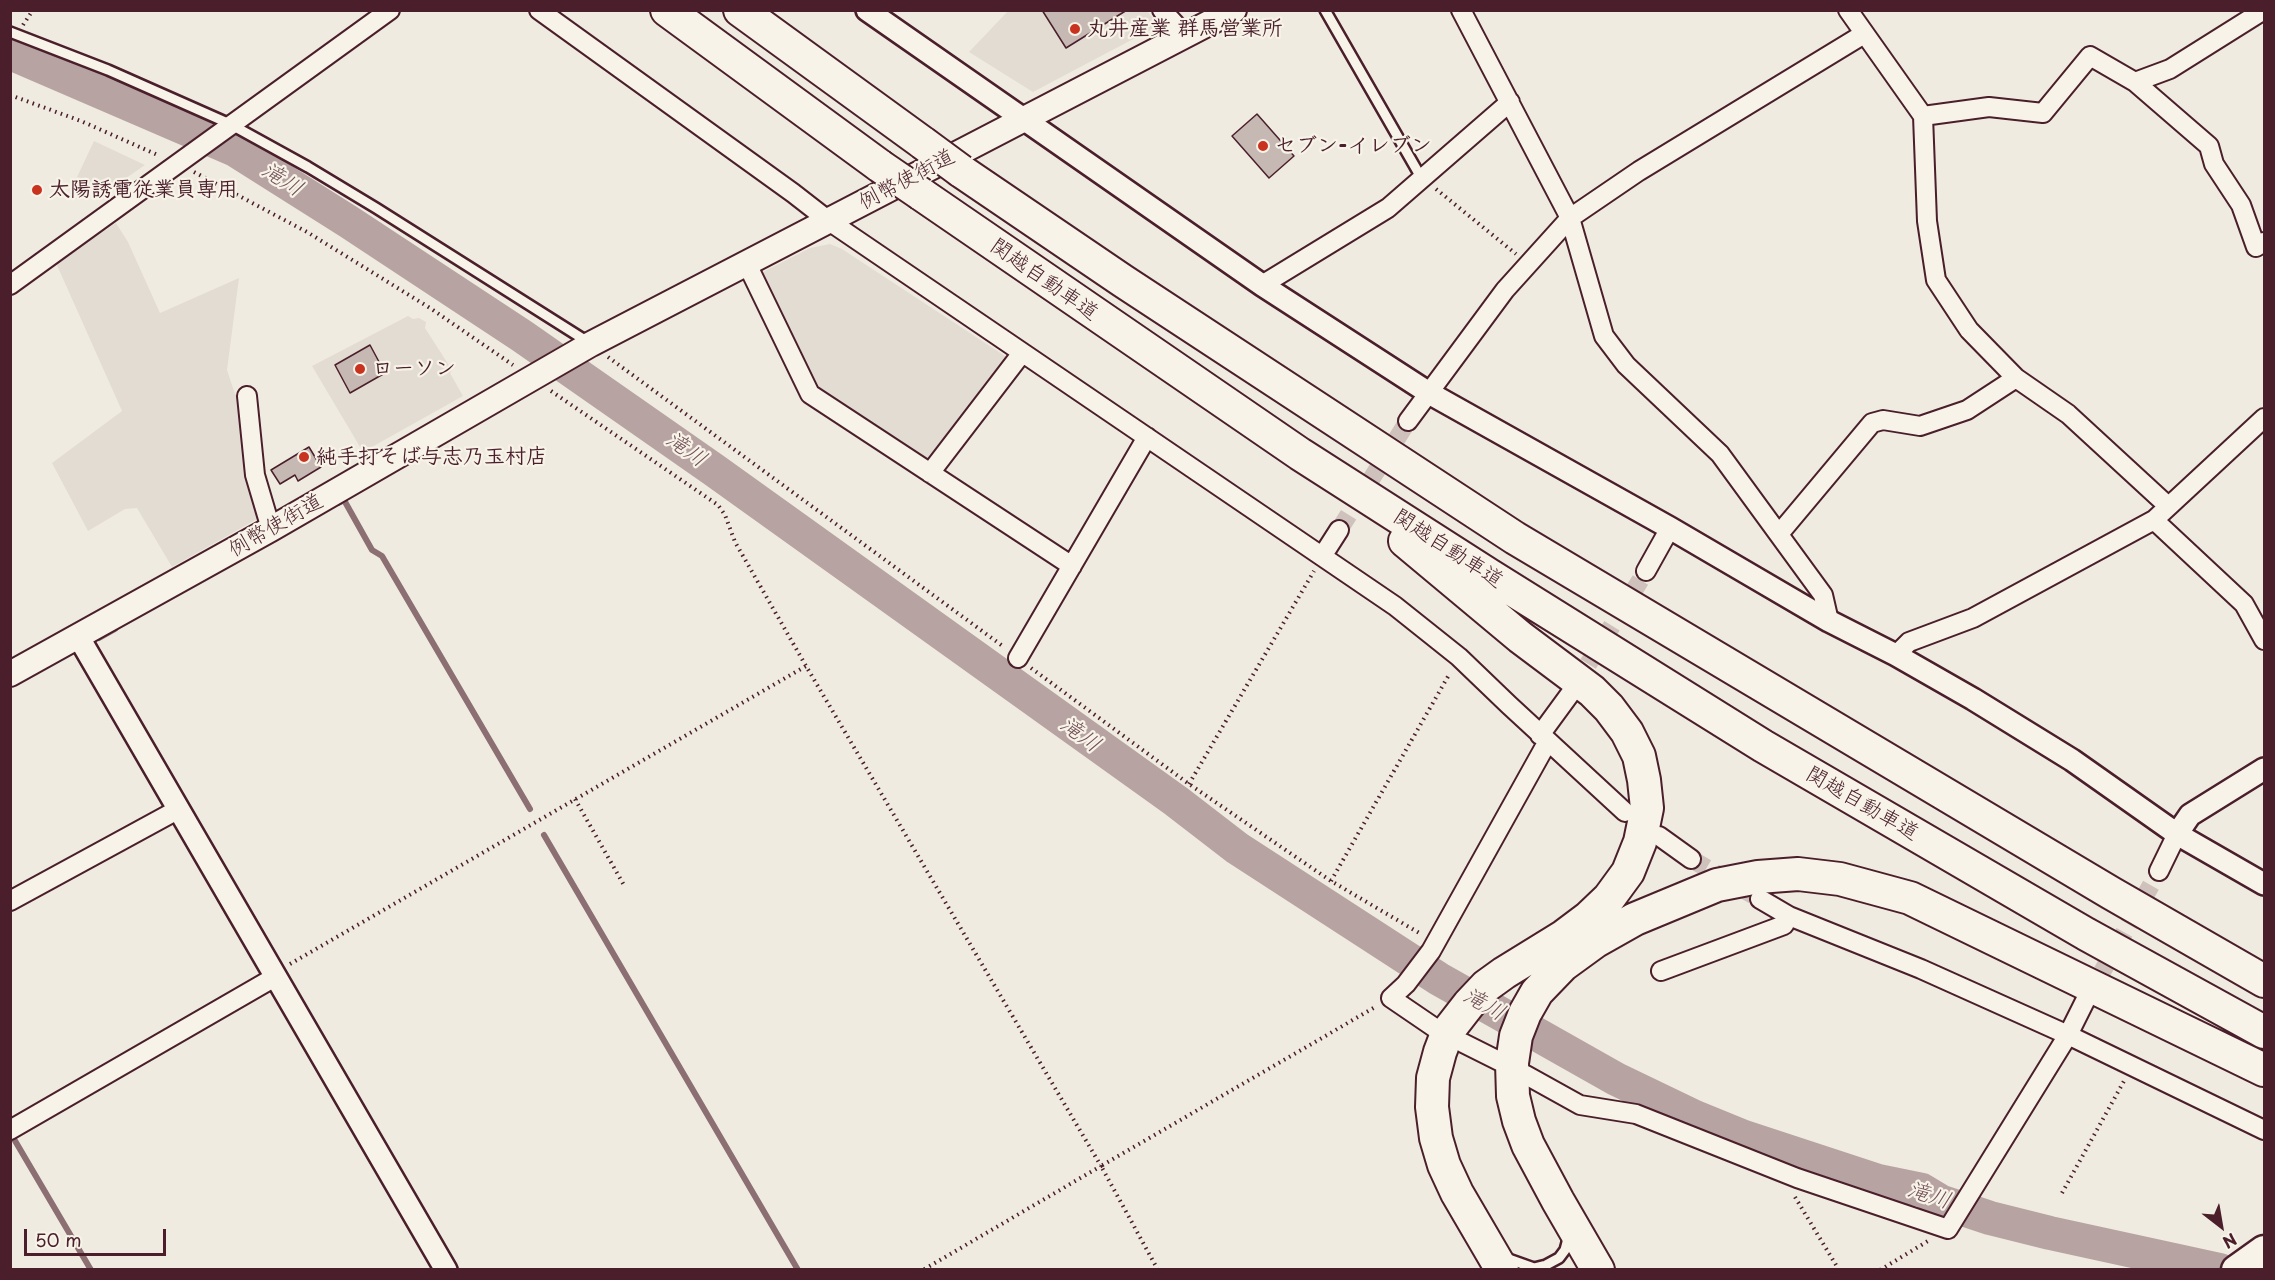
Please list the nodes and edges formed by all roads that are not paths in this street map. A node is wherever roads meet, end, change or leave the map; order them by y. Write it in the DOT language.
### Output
graph roads {
  1 [pos="390,10"];
  2 [pos="539,10"];
  3 [pos="667,10"];
  4 [pos="740,10"];
  5 [pos="867,10"];
  6 [pos="1162,10"];
  7 [pos="1234,10"];
  8 [pos="1325,10"];
  9 [pos="1461,10"];
  10 [pos="1848,10"];
  11 [pos="2264,10"];
  12 [pos="10,32"];
  13 [pos="1864,34"];
  14 [pos="1186,36"];
  15 [pos="2135,82"];
  16 [pos="1510,102"];
  17 [pos="1923,116"];
  18 [pos="1024,118"];
  19 [pos="227,126"];
  20 [pos="1422,179"];
  21 [pos="1570,218"];
  22 [pos="828,221"];
  23 [pos="2265,242"];
  24 [pos="746,262"];
  25 [pos="10,285"];
  26 [pos="1262,285"];
  27 [pos="586,347"];
  28 [pos="1022,353"];
  29 [pos="2016,378"];
  30 [pos="1429,393"];
  31 [pos="247,396"];
  32 [pos="2265,418"];
  33 [pos="1408,421"];
  34 [pos="1148,437"];
  35 [pos="1300,454"];
  36 [pos="930,473"];
  37 [pos="2168,506"];
  38 [pos="2154,520"];
  39 [pos="1670,528"];
  40 [pos="271,529"];
  41 [pos="1339,530"];
  42 [pos="1779,534"];
  43 [pos="1323,555"];
  44 [pos="1072,566"];
  45 [pos="1646,571"];
  46 [pos="1829,621"];
  47 [pos="78,636"];
  48 [pos="2265,640"];
  49 [pos="1896,655"];
  50 [pos="1018,658"];
  51 [pos="10,674"];
  52 [pos="1570,694"];
  53 [pos="1544,738"];
  54 [pos="2265,769"];
  55 [pos="179,808"];
  56 [pos="1625,812"];
  57 [pos="2177,834"];
  58 [pos="1659,836"];
  59 [pos="1691,859"];
  60 [pos="2159,871"];
  61 [pos="2265,884"];
  62 [pos="1760,899"];
  63 [pos="10,901"];
  64 [pos="1789,916"];
  65 [pos="1661,971"];
  66 [pos="275,977"];
  67 [pos="2265,981"];
  68 [pos="2086,999"];
  69 [pos="2265,1032"];
  70 [pos="1449,1034"];
  71 [pos="2068,1035"];
  72 [pos="1512,1066"];
  73 [pos="2265,1070"];
  74 [pos="10,1130"];
  75 [pos="2265,1130"];
  76 [pos="1568,1218"];
  77 [pos="2262,1252"];
  78 [pos="1497,1260"];
  79 [pos="446,1269"];
  80 [pos="1598,1269"];
  81 [pos="2236,1269"];
  1 -- 19 [label="street"];
  2 -- 22 [label="street"];
  3 -- 35 [label="highway, 関越自動車道, bridge"];
  4 -- 67 [label="highway, 関越自動車道, bridge"];
  5 -- 18 [label="street"];
  6 -- 14 [label="street"];
  7 -- 14 [label="main road, 例幣使街道"];
  8 -- 20 [label="lane"];
  9 -- 16 [label="street"];
  10 -- 13 [label="street"];
  11 -- 15 [label="street"];
  12 -- 19 [label="lane"];
  13 -- 17 [label="street"];
  13 -- 21 [label="street"];
  14 -- 18 [label="main road, 例幣使街道"];
  15 -- 17 [label="street"];
  15 -- 23 [label="street"];
  16 -- 20 [label="street"];
  16 -- 21 [label="street"];
  17 -- 29 [label="street"];
  18 -- 22 [label="main road, 例幣使街道"];
  18 -- 26 [label="street"];
  19 -- 25 [label="street"];
  19 -- 27 [label="lane"];
  20 -- 26 [label="street"];
  21 -- 30 [label="street"];
  21 -- 42 [label="street"];
  22 -- 24 [label="main road, 例幣使街道"];
  22 -- 28 [label="street"];
  24 -- 27 [label="main road, 例幣使街道"];
  24 -- 36 [label="street"];
  26 -- 30 [label="street"];
  27 -- 40 [label="main road, 例幣使街道"];
  28 -- 34 [label="street"];
  28 -- 36 [label="street"];
  29 -- 37 [label="street"];
  29 -- 42 [label="street"];
  30 -- 33 [label="street"];
  30 -- 39 [label="street"];
  31 -- 40 [label="street"];
  32 -- 37 [label="street"];
  34 -- 43 [label="street"];
  34 -- 44 [label="street"];
  35 -- 69 [label="highway, 関越自動車道"];
  35 -- 70 [label="highway"];
  36 -- 44 [label="street"];
  37 -- 38 [label="street"];
  38 -- 48 [label="street"];
  38 -- 49 [label="street"];
  39 -- 45 [label="street"];
  39 -- 46 [label="street"];
  40 -- 47 [label="main road, 例幣使街道"];
  41 -- 43 [label="street"];
  42 -- 46 [label="street"];
  43 -- 53 [label="street"];
  44 -- 50 [label="street"];
  46 -- 49 [label="street"];
  47 -- 51 [label="main road, 例幣使街道"];
  47 -- 55 [label="street"];
  49 -- 57 [label="street"];
  52 -- 53 [label="street"];
  53 -- 56 [label="street"];
  53 -- 70 [label="street"];
  54 -- 57 [label="street"];
  55 -- 63 [label="street"];
  55 -- 66 [label="street"];
  57 -- 60 [label="street"];
  57 -- 61 [label="street"];
  58 -- 59 [label="street"];
  62 -- 64 [label="street"];
  64 -- 65 [label="street"];
  64 -- 71 [label="street"];
  66 -- 74 [label="street"];
  66 -- 79 [label="street"];
  68 -- 71 [label="street"];
  70 -- 72 [label="street"];
  70 -- 78 [label="highway"];
  71 -- 72 [label="street"];
  71 -- 75 [label="street"];
  72 -- 73 [label="highway"];
  72 -- 76 [label="highway"];
  76 -- 78 [label="lane"];
  76 -- 80 [label="highway"];
  77 -- 81 [label="highway"];
}
